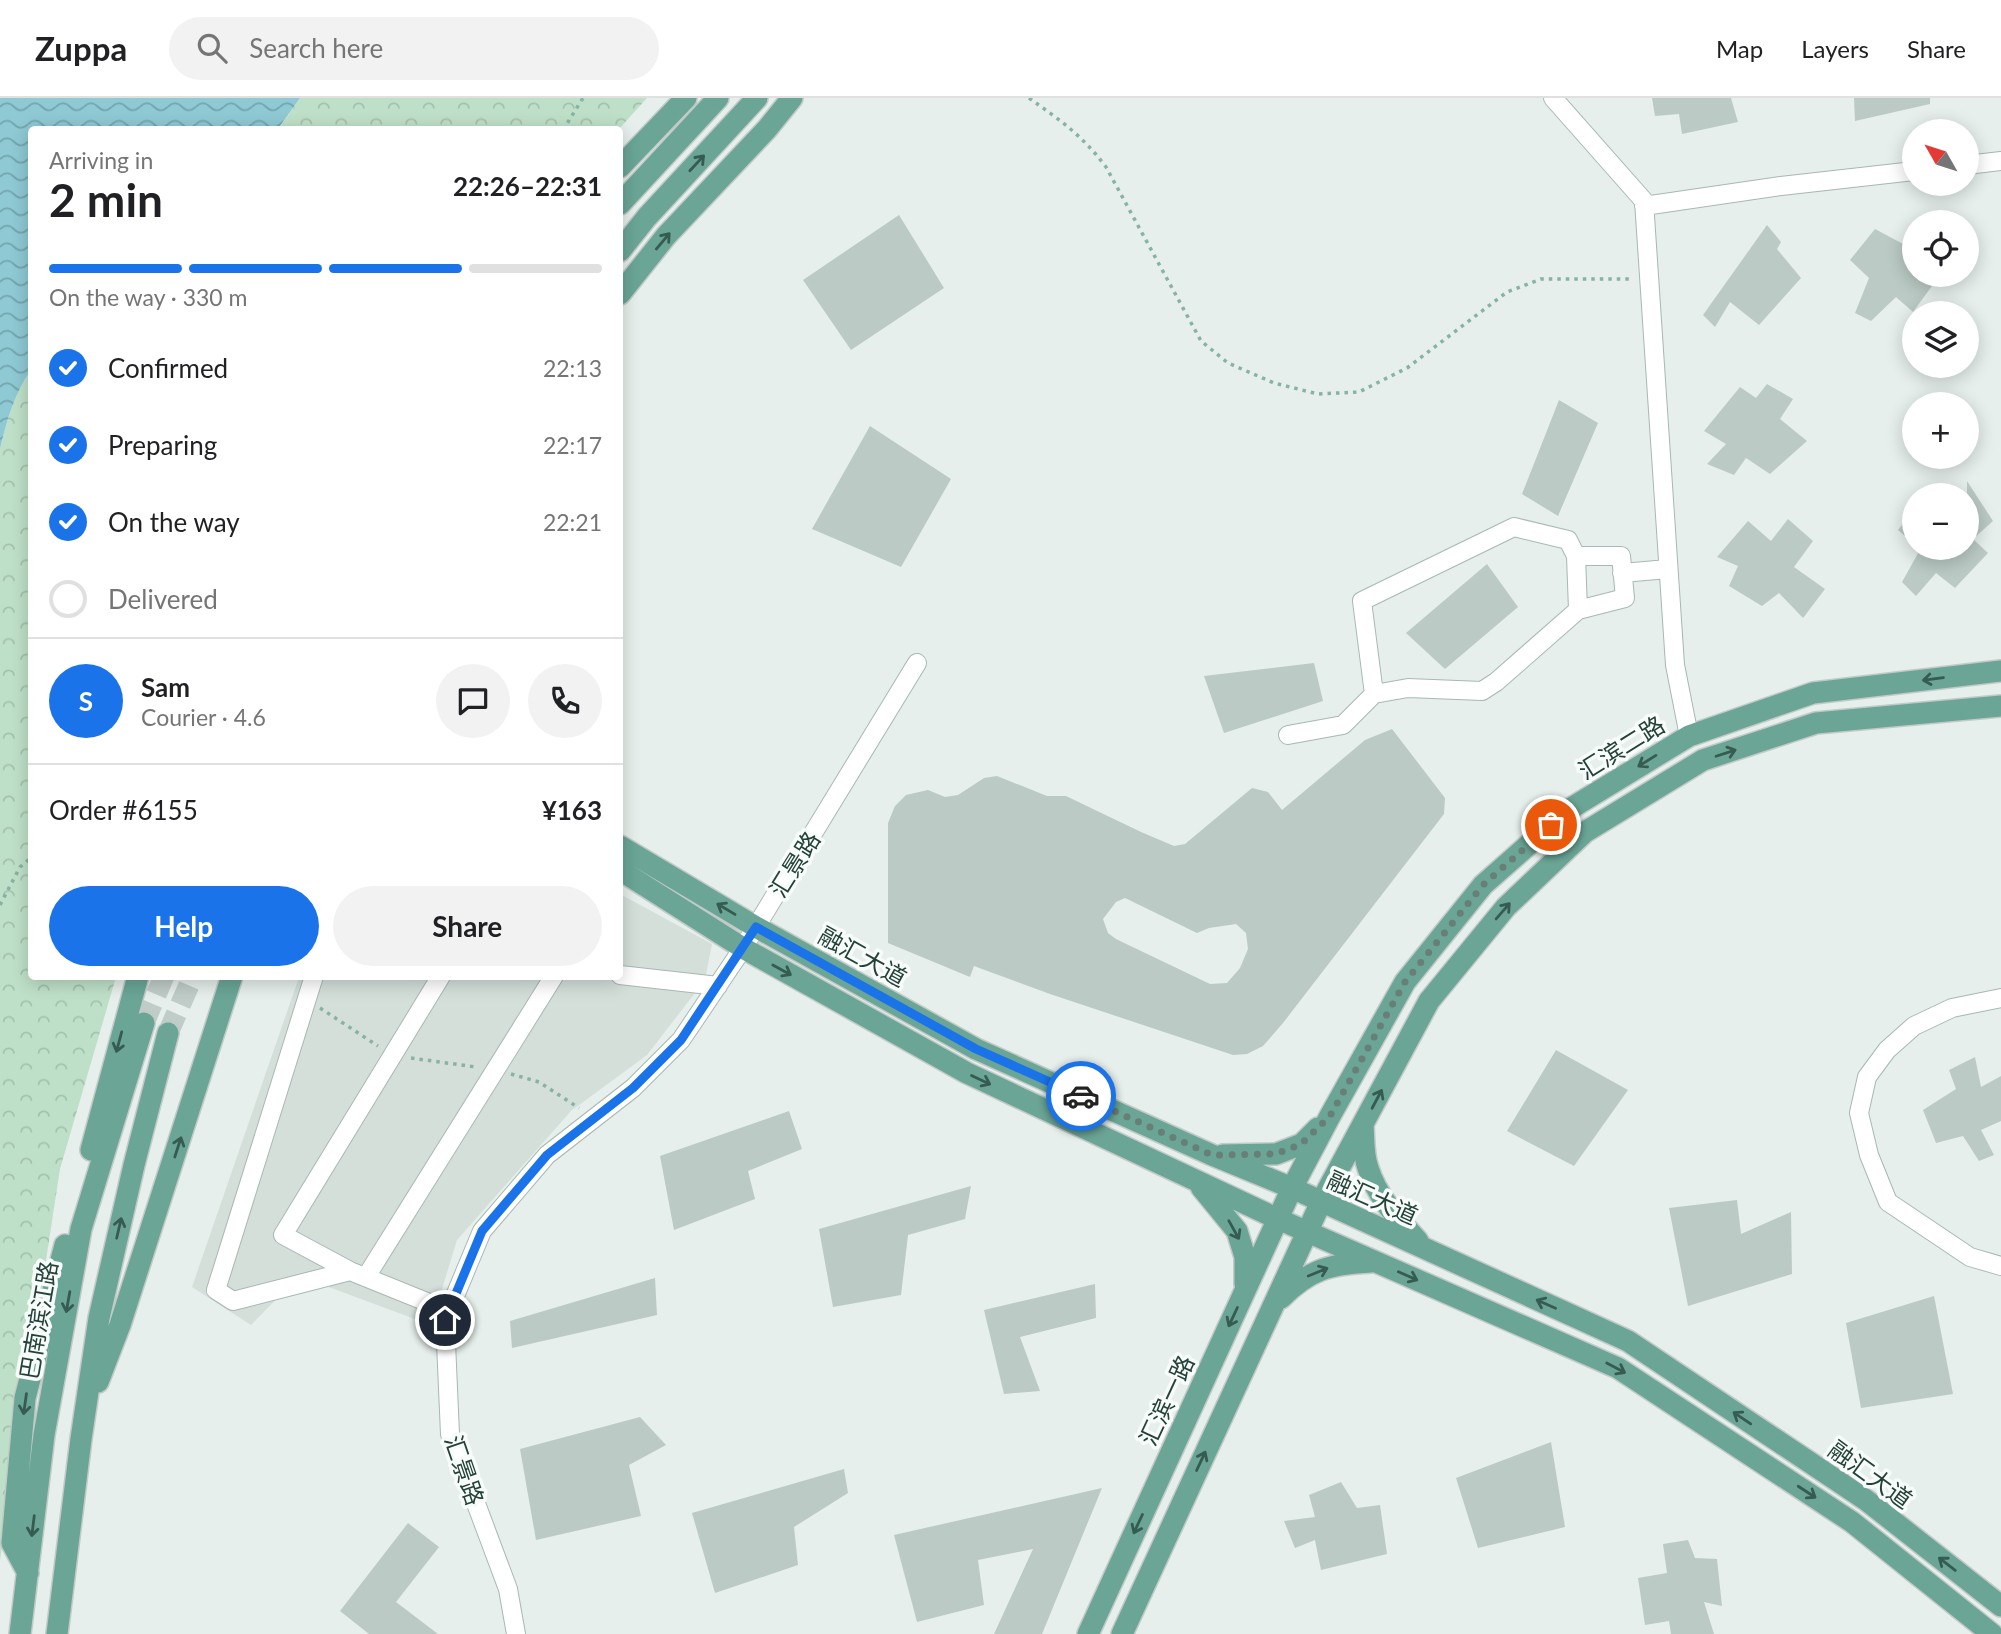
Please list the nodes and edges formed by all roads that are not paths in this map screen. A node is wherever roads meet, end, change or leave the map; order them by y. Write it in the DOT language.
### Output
graph roads {
  1 [pos="686,98"];
  2 [pos="718,98"];
  3 [pos="757,98"];
  4 [pos="792,98"];
  5 [pos="1553,98"];
  6 [pos="2001,161"];
  7 [pos="623,164"];
  8 [pos="1979,164"];
  9 [pos="1902,172"];
  10 [pos="623,201"];
  11 [pos="1644,206"];
  12 [pos="623,247"];
  13 [pos="623,290"];
  14 [pos="1576,556"];
  15 [pos="1668,569"];
  16 [pos="1622,573"];
  17 [pos="1578,610"];
  18 [pos="917,663"];
  19 [pos="2001,671"];
  20 [pos="1374,694"];
  21 [pos="2001,706"];
  22 [pos="1288,735"];
  23 [pos="1689,736"];
  24 [pos="623,848"];
  25 [pos="623,872"];
  26 [pos="756,927"];
  27 [pos="743,948"];
  28 [pos="623,975"];
  29 [pos="137,980"];
  30 [pos="231,980"];
  31 [pos="313,980"];
  32 [pos="439,980"];
  33 [pos="552,980"];
  34 [pos="718,986"];
  35 [pos="2001,998"];
  36 [pos="144,1023"];
  37 [pos="168,1033"];
  38 [pos="1330,1116"];
  39 [pos="1363,1124"];
  40 [pos="1212,1155"];
  41 [pos="1195,1180"];
  42 [pos="1292,1188"];
  43 [pos="1321,1202"];
  44 [pos="1278,1219"];
  45 [pos="1306,1232"];
  46 [pos="1427,1250"];
  47 [pos="1377,1262"];
  48 [pos="2001,1266"];
  49 [pos="358,1274"];
  50 [pos="1245,1292"];
  51 [pos="1272,1307"];
  52 [pos="449,1311"];
  53 [pos="83,1419"];
  54 [pos="28,1573"];
  55 [pos="2001,1606"];
  56 [pos="20,1634"];
  57 [pos="57,1634"];
  58 [pos="516,1634"];
  59 [pos="1088,1634"];
  60 [pos="1122,1634"];
  61 [pos="1992,1634"];
  1 -- 7 [label="main road"];
  2 -- 10 [label="main road"];
  12 -- 3 [label="main road, one-way"];
  13 -- 4 [label="main road, one-way"];
  5 -- 11 [label="street"];
  6 -- 8 [label="street"];
  9 -- 11 [label="street"];
  11 -- 15 [label="street"];
  14 -- 16 [label="street"];
  14 -- 17 [label="street"];
  14 -- 20 [label="street"];
  15 -- 16 [label="street"];
  15 -- 23 [label="street"];
  16 -- 17 [label="street"];
  17 -- 20 [label="street"];
  18 -- 26 [label="street, 汇景路"];
  19 -- 23 [label="main road, 汇滨二路, one-way"];
  20 -- 22 [label="street"];
  39 -- 21 [label="main road, one-way"];
  23 -- 38 [label="main road, 汇滨二路, one-way"];
  26 -- 24 [label="main road, 融汇大道, one-way"];
  25 -- 27 [label="main road, 融汇大道"];
  26 -- 27 [label="street, 汇景路"];
  26 -- 40 [label="main road, 融汇大道"];
  27 -- 34 [label="street, 汇景路"];
  27 -- 41 [label="main road, 融汇大道, one-way"];
  28 -- 34 [label="street"];
  29 -- 54 [label="main road, one-way"];
  53 -- 30 [label="main road, one-way"];
  31 -- 49 [label="street"];
  32 -- 49 [label="street"];
  33 -- 49 [label="street"];
  34 -- 52 [label="street, 汇景路"];
  35 -- 48 [label="street"];
  36 -- 54 [label="main road, 巴南滨江路, one-way"];
  53 -- 37 [label="main road, one-way"];
  38 -- 40 [label="main road"];
  38 -- 42 [label="main road, 汇滨二路"];
  39 -- 43 [label="main road"];
  39 -- 46 [label="main road"];
  40 -- 42 [label="main road, 融汇大道"];
  41 -- 44 [label="main road, 融汇大道"];
  41 -- 50 [label="main road, one-way"];
  42 -- 43 [label="main road, 融汇大道"];
  42 -- 44 [label="main road, 汇滨一路"];
  43 -- 45 [label="main road"];
  43 -- 46 [label="main road, 融汇大道"];
  44 -- 45 [label="main road, 融汇大道"];
  44 -- 50 [label="main road, 汇滨一路"];
  45 -- 47 [label="main road, 融汇大道"];
  45 -- 51 [label="main road"];
  55 -- 46 [label="main road, 融汇大道, one-way"];
  51 -- 47 [label="main road, one-way"];
  47 -- 61 [label="main road, 融汇大道, one-way"];
  49 -- 52 [label="street"];
  50 -- 59 [label="main road, 汇滨一路, one-way"];
  60 -- 51 [label="main road, one-way"];
  52 -- 58 [label="street, 汇景路"];
  53 -- 57 [label="main road"];
  54 -- 56 [label="main road, 巴南滨江路"];
}
